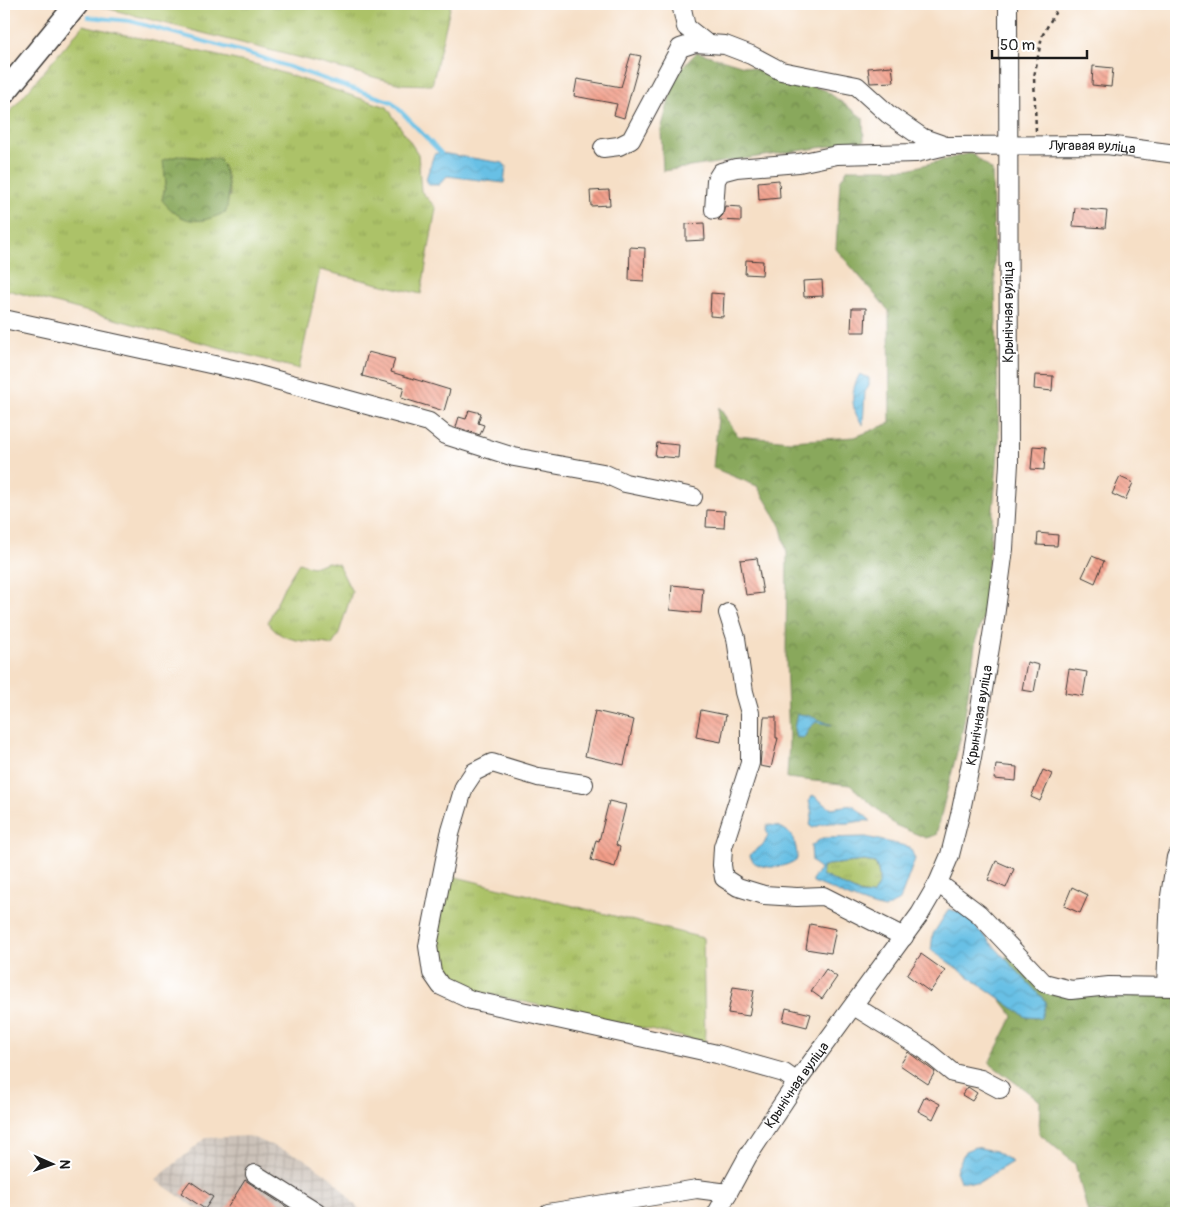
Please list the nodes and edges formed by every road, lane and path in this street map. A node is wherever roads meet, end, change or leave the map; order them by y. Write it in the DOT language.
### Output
graph roads {
  1 [pos="77,4"];
  2 [pos="681,4"];
  3 [pos="1008,4"];
  4 [pos="1060,4"];
  5 [pos="705,42"];
  6 [pos="4,93"];
  7 [pos="1007,145"];
  8 [pos="1033,145"];
  9 [pos="946,146"];
  10 [pos="603,148"];
  11 [pos="1176,154"];
  12 [pos="714,210"];
  13 [pos="4,319"];
  14 [pos="693,497"];
  15 [pos="728,613"];
  16 [pos="584,784"];
  17 [pos="1176,857"];
  18 [pos="938,883"];
  19 [pos="904,937"];
  20 [pos="1171,986"];
  21 [pos="854,1006"];
  22 [pos="797,1082"];
  23 [pos="1000,1089"];
  24 [pos="255,1174"];
  25 [pos="728,1194"];
  26 [pos="318,1213"];
  27 [pos="548,1213"];
  28 [pos="717,1213"];
  1 -- 6 [label="main road"];
  2 -- 5 [label="street"];
  3 -- 7 [label="street, Крынічная вуліца"];
  4 -- 8 [label="path"];
  5 -- 9 [label="street"];
  5 -- 10 [label="street"];
  7 -- 8 [label="street, Лугавая вуліца"];
  7 -- 9 [label="street"];
  7 -- 18 [label="street, Крынічная вуліца"];
  8 -- 11 [label="street, Лугавая вуліца"];
  9 -- 12 [label="street"];
  13 -- 14 [label="street"];
  15 -- 19 [label="street"];
  16 -- 22 [label="street"];
  17 -- 20 [label="street"];
  18 -- 19 [label="street, Крынічная вуліца"];
  18 -- 20 [label="street"];
  19 -- 21 [label="street, Крынічная вуліца"];
  21 -- 22 [label="street, Крынічная вуліца"];
  21 -- 23 [label="street"];
  22 -- 25 [label="street, Крынічная вуліца"];
  24 -- 26 [label="street"];
  25 -- 27 [label="street"];
  25 -- 28 [label="street, Крынічная вуліца"];
}
